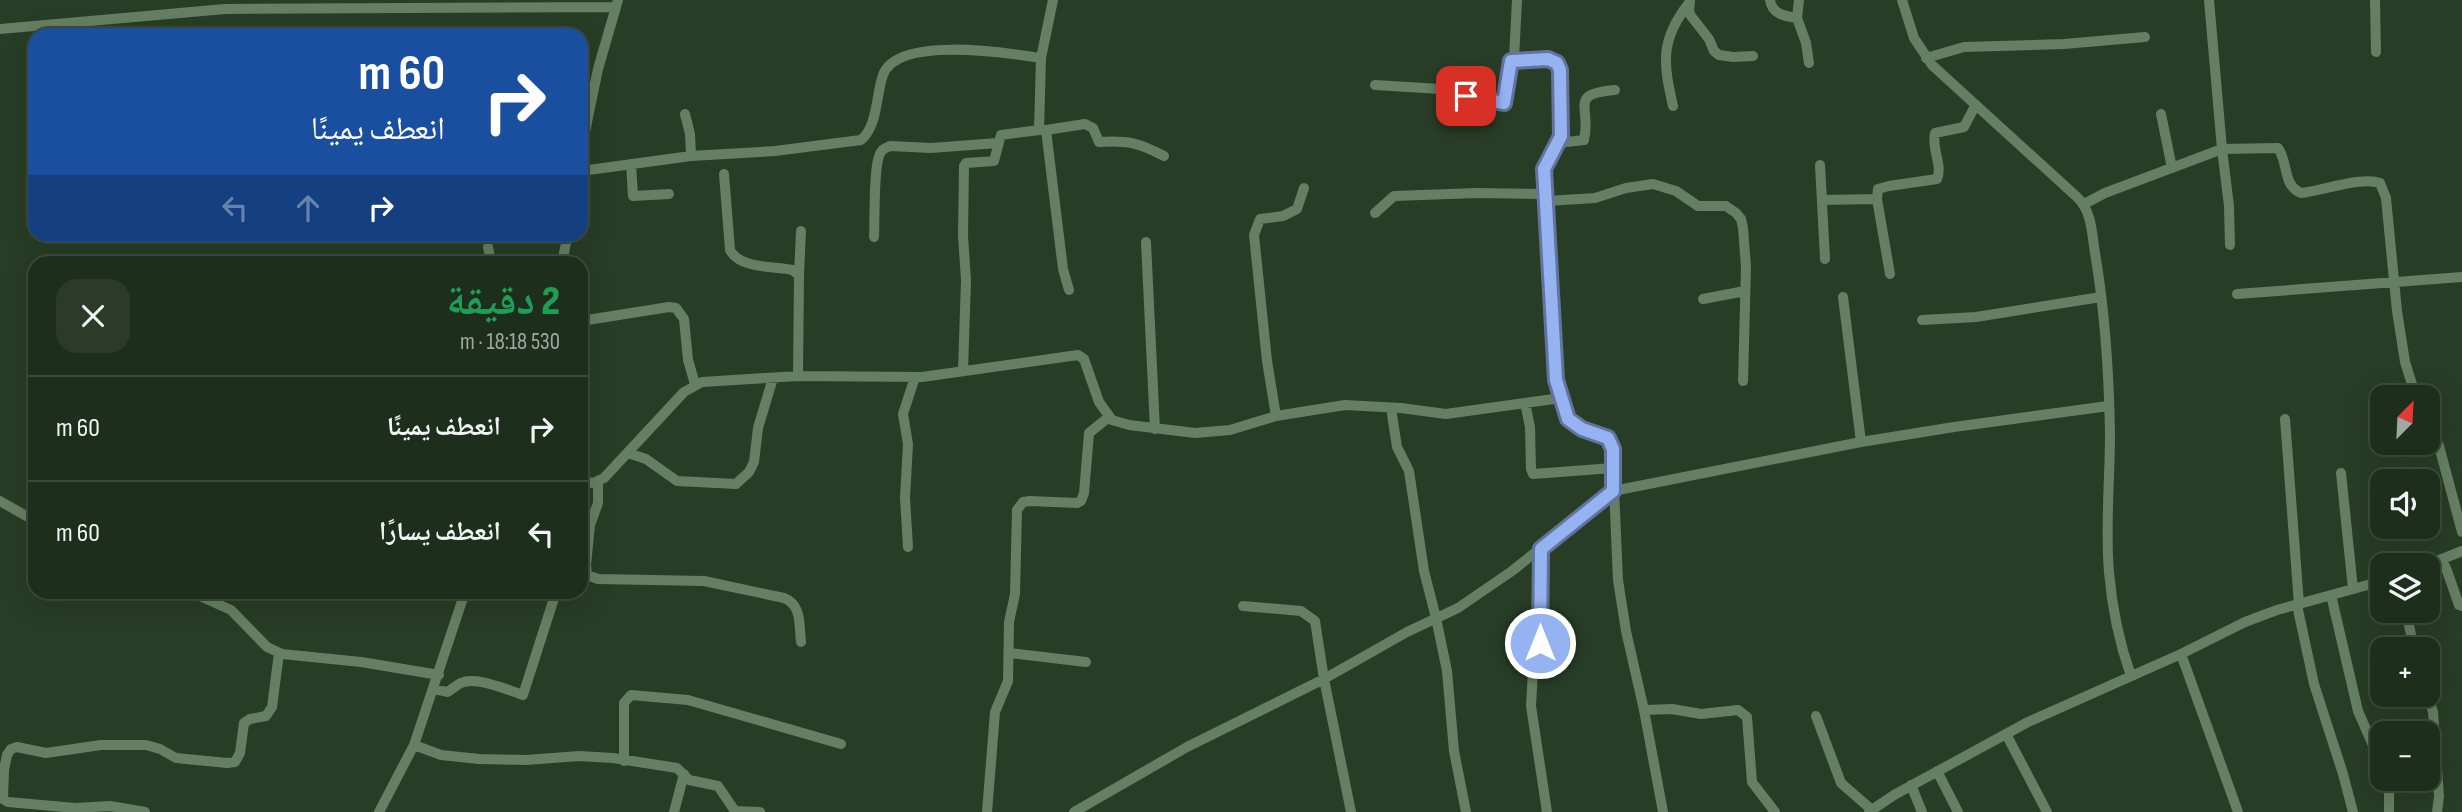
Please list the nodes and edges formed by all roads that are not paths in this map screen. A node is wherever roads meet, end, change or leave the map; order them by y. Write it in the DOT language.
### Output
graph roads {
  1 [pos="1053,0"];
  2 [pos="1517,0"];
  3 [pos="1770,0"];
  4 [pos="1798,0"];
  5 [pos="1902,0"];
  6 [pos="2209,0"];
  7 [pos="2375,0"];
  8 [pos="1690,1"];
  9 [pos="427,3"];
  10 [pos="225,4"];
  11 [pos="617,4"];
  12 [pos="1797,18"];
  13 [pos="0,29"];
  14 [pos="2145,37"];
  15 [pos="2376,52"];
  16 [pos="1753,55"];
  17 [pos="1041,58"];
  18 [pos="1926,58"];
  19 [pos="1514,59"];
  20 [pos="1809,63"];
  21 [pos="1375,85"];
  22 [pos="1615,90"];
  23 [pos="1673,106"];
  24 [pos="1973,109"];
  25 [pos="588,113"];
  26 [pos="685,114"];
  27 [pos="2161,114"];
  28 [pos="1042,130"];
  29 [pos="998,143"];
  30 [pos="1558,143"];
  31 [pos="2222,149"];
  32 [pos="691,156"];
  33 [pos="1164,156"];
  34 [pos="631,164"];
  35 [pos="1820,165"];
  36 [pos="2172,168"];
  37 [pos="588,170"];
  38 [pos="724,174"];
  39 [pos="1304,188"];
  40 [pos="669,194"];
  41 [pos="1546,198"];
  42 [pos="1877,199"];
  43 [pos="1822,200"];
  44 [pos="2086,209"];
  45 [pos="1375,213"];
  46 [pos="801,231"];
  47 [pos="874,237"];
  48 [pos="1146,243"];
  49 [pos="2230,245"];
  50 [pos="488,247"];
  51 [pos="490,256"];
  52 [pos="1825,259"];
  53 [pos="1890,274"];
  54 [pos="799,275"];
  55 [pos="2462,276"];
  56 [pos="1069,290"];
  57 [pos="1745,291"];
  58 [pos="2236,294"];
  59 [pos="1843,297"];
  60 [pos="2101,297"];
  61 [pos="1703,299"];
  62 [pos="588,320"];
  63 [pos="1922,320"];
  64 [pos="963,370"];
  65 [pos="798,376"];
  66 [pos="915,377"];
  67 [pos="773,378"];
  68 [pos="1743,381"];
  69 [pos="695,384"];
  70 [pos="2412,385"];
  71 [pos="1560,398"];
  72 [pos="1525,403"];
  73 [pos="2108,406"];
  74 [pos="1391,408"];
  75 [pos="1276,416"];
  76 [pos="1109,417"];
  77 [pos="2285,419"];
  78 [pos="1155,429"];
  79 [pos="1861,442"];
  80 [pos="2440,450"];
  81 [pos="628,453"];
  82 [pos="1613,468"];
  83 [pos="2341,472"];
  84 [pos="588,481"];
  85 [pos="598,482"];
  86 [pos="1613,491"];
  87 [pos="0,501"];
  88 [pos="28,516"];
  89 [pos="590,526"];
  90 [pos="588,528"];
  91 [pos="2462,532"];
  92 [pos="588,544"];
  93 [pos="908,547"];
  94 [pos="1541,549"];
  95 [pos="2462,551"];
  96 [pos="2443,559"];
  97 [pos="2440,560"];
  98 [pos="588,575"];
  99 [pos="2370,584"];
  100 [pos="2353,589"];
  101 [pos="2331,595"];
  102 [pos="207,599"];
  103 [pos="463,599"];
  104 [pos="554,599"];
  105 [pos="2298,604"];
  106 [pos="1243,606"];
  107 [pos="2462,606"];
  108 [pos="1436,618"];
  109 [pos="801,642"];
  110 [pos="279,653"];
  111 [pos="1010,653"];
  112 [pos="2180,654"];
  113 [pos="1086,662"];
  114 [pos="439,675"];
  115 [pos="2131,676"];
  116 [pos="1324,679"];
  117 [pos="434,689"];
  118 [pos="2431,707"];
  119 [pos="1644,710"];
  120 [pos="1816,716"];
  121 [pos="2006,734"];
  122 [pos="2370,738"];
  123 [pos="841,744"];
  124 [pos="414,745"];
  125 [pos="624,761"];
  126 [pos="1937,771"];
  127 [pos="684,774"];
  128 [pos="1911,785"];
  129 [pos="2389,791"];
  130 [pos="1870,811"];
  131 [pos="145,812"];
  132 [pos="379,812"];
  133 [pos="674,812"];
  134 [pos="760,812"];
  135 [pos="987,812"];
  136 [pos="1074,812"];
  137 [pos="1351,812"];
  138 [pos="1466,812"];
  139 [pos="1547,812"];
  140 [pos="1663,812"];
  141 [pos="1775,812"];
  142 [pos="1923,812"];
  143 [pos="1958,812"];
  144 [pos="2047,812"];
  145 [pos="2238,812"];
  146 [pos="2353,812"];
  147 [pos="2389,812"];
  148 [pos="2437,812"];
  1 -- 17 [label="street"];
  2 -- 19 [label="street"];
  3 -- 12 [label="street"];
  4 -- 12 [label="street"];
  5 -- 18 [label="street"];
  6 -- 31 [label="street"];
  7 -- 15 [label="street"];
  8 -- 16 [label="street"];
  8 -- 23 [label="street"];
  9 -- 10 [label="street"];
  9 -- 11 [label="street"];
  10 -- 13 [label="street"];
  11 -- 25 [label="street"];
  12 -- 20 [label="street"];
  14 -- 18 [label="street"];
  17 -- 28 [label="street"];
  17 -- 32 [label="street"];
  18 -- 24 [label="street"];
  19 -- 21 [label="street"];
  19 -- 30 [label="street"];
  22 -- 30 [label="street"];
  24 -- 42 [label="street"];
  24 -- 44 [label="street"];
  26 -- 32 [label="street"];
  27 -- 36 [label="street"];
  28 -- 29 [label="street"];
  28 -- 33 [label="street"];
  28 -- 56 [label="street"];
  29 -- 47 [label="street"];
  29 -- 64 [label="street"];
  30 -- 41 [label="street"];
  31 -- 36 [label="street"];
  31 -- 49 [label="street"];
  31 -- 70 [label="street"];
  32 -- 34 [label="street"];
  34 -- 37 [label="street"];
  34 -- 40 [label="street"];
  35 -- 43 [label="street"];
  36 -- 44 [label="street"];
  38 -- 54 [label="street"];
  39 -- 75 [label="street"];
  41 -- 45 [label="street"];
  41 -- 57 [label="street"];
  41 -- 71 [label="street"];
  42 -- 43 [label="street"];
  42 -- 53 [label="street"];
  43 -- 52 [label="street"];
  44 -- 60 [label="street"];
  46 -- 54 [label="street"];
  48 -- 78 [label="street"];
  50 -- 51 [label="street"];
  54 -- 65 [label="street"];
  55 -- 58 [label="street"];
  57 -- 61 [label="street"];
  57 -- 68 [label="street"];
  59 -- 79 [label="street"];
  60 -- 63 [label="street"];
  60 -- 73 [label="street"];
  62 -- 69 [label="street"];
  64 -- 66 [label="street"];
  64 -- 76 [label="street"];
  65 -- 66 [label="street"];
  65 -- 67 [label="street"];
  66 -- 93 [label="street"];
  67 -- 69 [label="street"];
  67 -- 81 [label="street"];
  69 -- 81 [label="street"];
  71 -- 72 [label="street"];
  71 -- 82 [label="street"];
  72 -- 74 [label="street"];
  72 -- 82 [label="street"];
  73 -- 79 [label="street"];
  73 -- 115 [label="street"];
  74 -- 75 [label="street"];
  74 -- 108 [label="street"];
  75 -- 78 [label="street"];
  76 -- 78 [label="street"];
  76 -- 111 [label="street"];
  77 -- 105 [label="street"];
  79 -- 86 [label="street"];
  80 -- 91 [label="street"];
  81 -- 85 [label="street"];
  82 -- 86 [label="street"];
  83 -- 100 [label="street"];
  84 -- 85 [label="street"];
  85 -- 89 [label="street"];
  86 -- 94 [label="street"];
  86 -- 119 [label="street"];
  87 -- 88 [label="street"];
  89 -- 90 [label="street"];
  89 -- 92 [label="street"];
  94 -- 108 [label="street"];
  94 -- 139 [label="street"];
  95 -- 96 [label="street"];
  96 -- 97 [label="street"];
  96 -- 107 [label="street"];
  98 -- 109 [label="street"];
  99 -- 100 [label="street"];
  100 -- 101 [label="street"];
  101 -- 105 [label="street"];
  101 -- 122 [label="street"];
  102 -- 110 [label="street"];
  103 -- 114 [label="street"];
  104 -- 117 [label="street"];
  105 -- 112 [label="street"];
  105 -- 146 [label="street"];
  106 -- 116 [label="street"];
  108 -- 116 [label="street"];
  108 -- 138 [label="street"];
  110 -- 114 [label="street"];
  110 -- 131 [label="street"];
  111 -- 113 [label="street"];
  111 -- 135 [label="street"];
  112 -- 115 [label="street"];
  112 -- 145 [label="street"];
  114 -- 117 [label="street"];
  115 -- 121 [label="street"];
  116 -- 136 [label="street"];
  116 -- 137 [label="street"];
  117 -- 124 [label="street"];
  118 -- 148 [label="street"];
  119 -- 140 [label="street"];
  119 -- 141 [label="street"];
  120 -- 130 [label="street"];
  121 -- 126 [label="street"];
  121 -- 144 [label="street"];
  123 -- 125 [label="street"];
  124 -- 125 [label="street"];
  124 -- 132 [label="street"];
  125 -- 127 [label="street"];
  126 -- 128 [label="street"];
  126 -- 143 [label="street"];
  127 -- 133 [label="street"];
  127 -- 134 [label="street"];
  128 -- 130 [label="street"];
  128 -- 142 [label="street"];
  129 -- 147 [label="street"];
}
